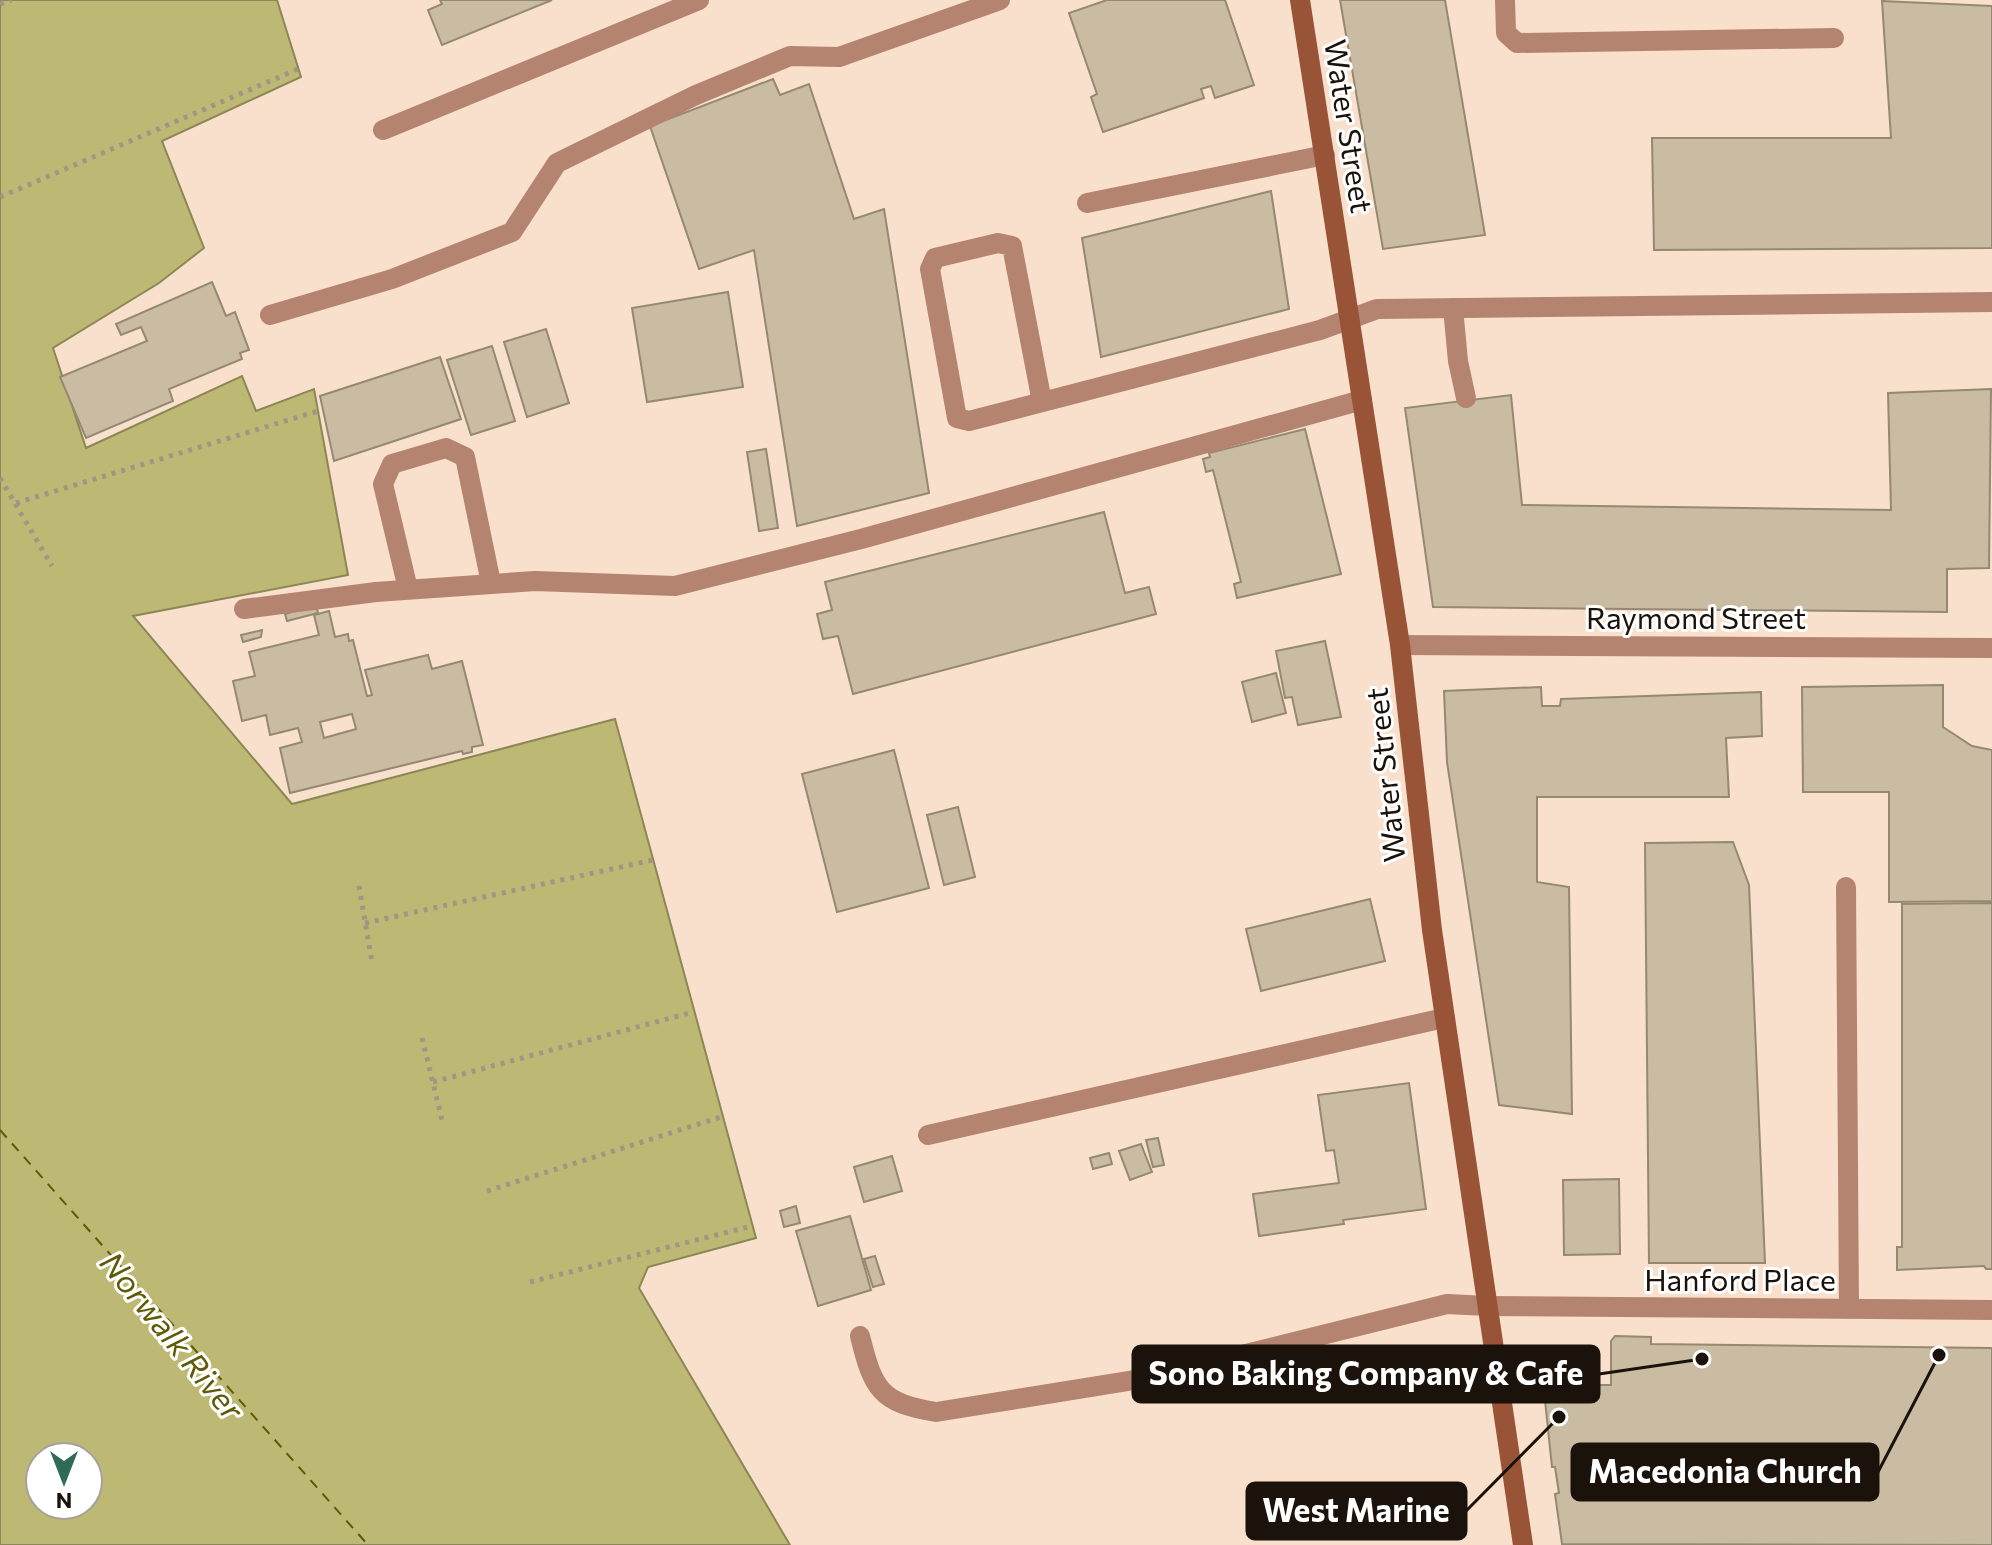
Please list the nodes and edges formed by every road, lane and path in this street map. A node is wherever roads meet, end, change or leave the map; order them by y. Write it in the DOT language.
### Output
graph roads {
  1 [pos="11,0"];
  2 [pos="699,0"];
  3 [pos="1000,0"];
  4 [pos="1300,0"];
  5 [pos="1505,0"];
  6 [pos="0,4"];
  7 [pos="1834,38"];
  8 [pos="298,69"];
  9 [pos="383,130"];
  10 [pos="1325,155"];
  11 [pos="0,197"];
  12 [pos="1087,203"];
  13 [pos="1992,302"];
  14 [pos="1453,308"];
  15 [pos="270,315"];
  16 [pos="1349,319"];
  17 [pos="1466,398"];
  18 [pos="1362,400"];
  19 [pos="1042,402"];
  20 [pos="318,411"];
  21 [pos="0,478"];
  22 [pos="16,503"];
  23 [pos="52,566"];
  24 [pos="491,583"];
  25 [pos="408,589"];
  26 [pos="244,609"];
  27 [pos="1400,645"];
  28 [pos="1992,648"];
  29 [pos="653,860"];
  30 [pos="359,886"];
  31 [pos="1846,887"];
  32 [pos="365,923"];
  33 [pos="372,962"];
  34 [pos="693,1012"];
  35 [pos="1444,1018"];
  36 [pos="422,1038"];
  37 [pos="433,1082"];
  38 [pos="721,1117"];
  39 [pos="442,1120"];
  40 [pos="928,1135"];
  41 [pos="487,1191"];
  42 [pos="752,1226"];
  43 [pos="530,1282"];
  44 [pos="1487,1306"];
  45 [pos="1849,1308"];
  46 [pos="1992,1310"];
  47 [pos="860,1336"];
  48 [pos="1523,1545"];
  1 -- 6 [label="path"];
  2 -- 9 [label="street"];
  3 -- 15 [label="street"];
  4 -- 10 [label="main road, Water Street"];
  5 -- 7 [label="street"];
  8 -- 11 [label="path"];
  10 -- 12 [label="street"];
  10 -- 16 [label="main road, Water Street"];
  13 -- 14 [label="street"];
  14 -- 16 [label="street"];
  14 -- 17 [label="street"];
  16 -- 18 [label="main road, Water Street"];
  16 -- 19 [label="street"];
  18 -- 24 [label="street"];
  18 -- 27 [label="main road, Water Street"];
  19 -- 19 [label="street"];
  20 -- 22 [label="path"];
  21 -- 22 [label="path"];
  22 -- 23 [label="path"];
  24 -- 25 [label="street"];
  24 -- 25 [label="street"];
  25 -- 26 [label="street"];
  27 -- 28 [label="street, Raymond Street"];
  27 -- 35 [label="main road, Water Street"];
  29 -- 32 [label="path"];
  30 -- 32 [label="path"];
  31 -- 45 [label="street"];
  32 -- 33 [label="path"];
  34 -- 37 [label="path"];
  35 -- 40 [label="street"];
  35 -- 44 [label="main road, Water Street"];
  36 -- 37 [label="path"];
  37 -- 39 [label="path"];
  38 -- 41 [label="path"];
  42 -- 43 [label="path"];
  44 -- 45 [label="street, Hanford Place"];
  44 -- 47 [label="street, Hanford Place"];
  44 -- 48 [label="main road, Water Street"];
  45 -- 46 [label="street, Hanford Place"];
}
